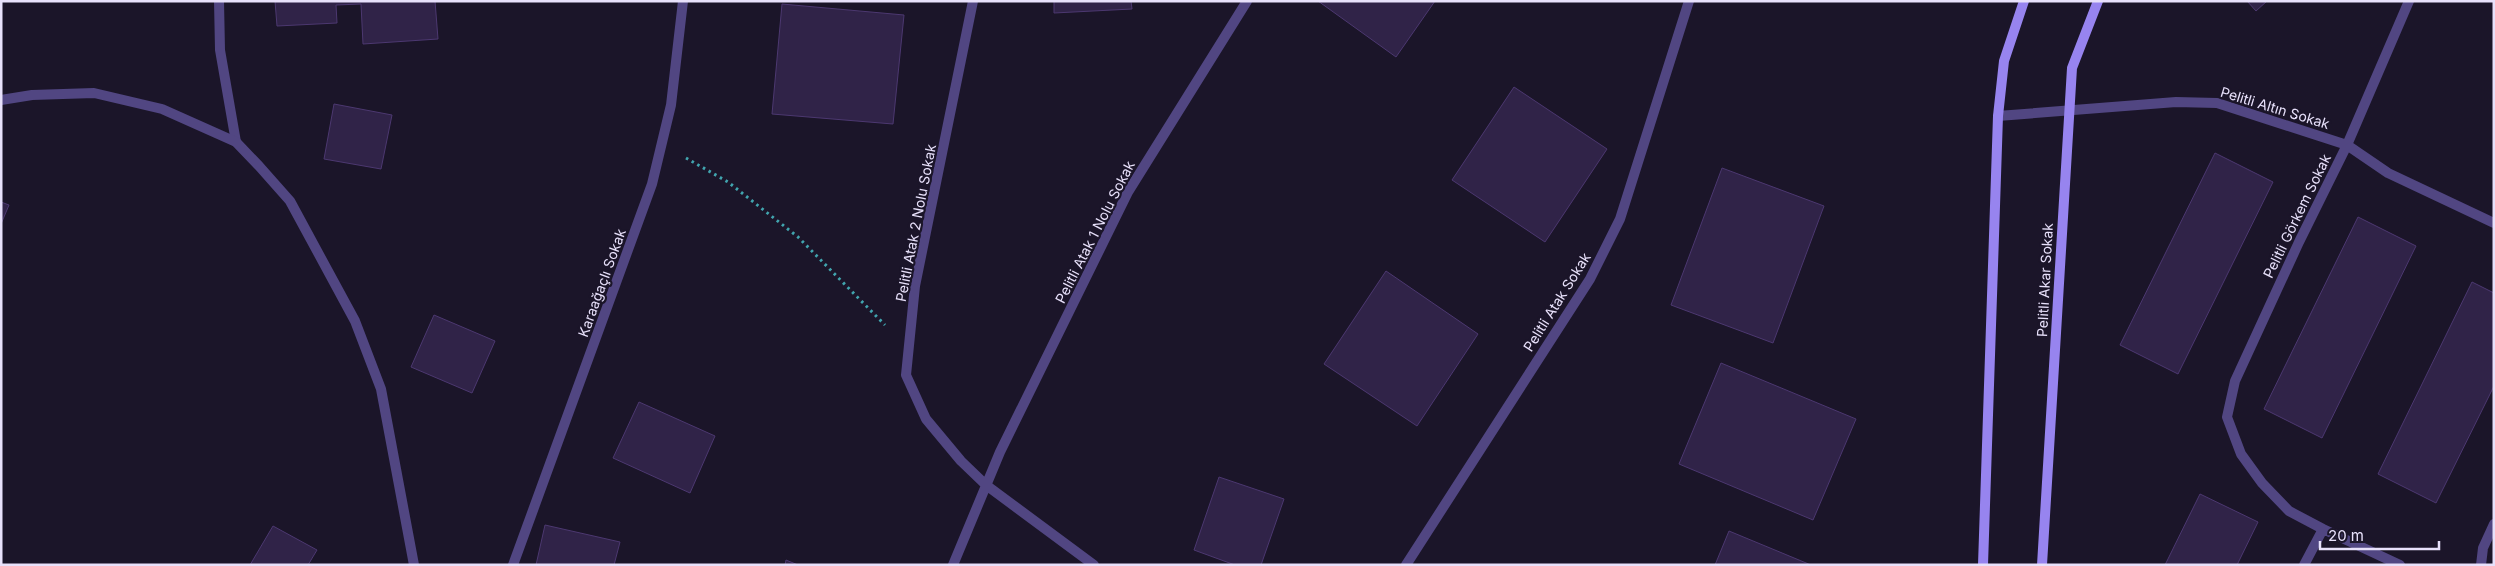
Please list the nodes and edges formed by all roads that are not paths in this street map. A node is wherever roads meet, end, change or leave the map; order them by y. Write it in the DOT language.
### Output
graph roads {
  1 [pos="219,1"];
  2 [pos="684,1"];
  3 [pos="974,1"];
  4 [pos="1247,1"];
  5 [pos="1689,1"];
  6 [pos="2024,1"];
  7 [pos="2098,1"];
  8 [pos="2409,1"];
  9 [pos="1,100"];
  10 [pos="2069,111"];
  11 [pos="1998,116"];
  12 [pos="236,142"];
  13 [pos="2347,145"];
  14 [pos="2494,223"];
  15 [pos="986,485"];
  16 [pos="2494,524"];
  17 [pos="2323,529"];
  18 [pos="414,565"];
  19 [pos="513,565"];
  20 [pos="953,565"];
  21 [pos="1094,565"];
  22 [pos="1406,565"];
  23 [pos="1983,565"];
  24 [pos="2042,565"];
  25 [pos="2304,565"];
  26 [pos="2400,565"];
  27 [pos="2481,565"];
  1 -- 12 [label="street"];
  2 -- 19 [label="street, Karaağaçlı Sokak"];
  3 -- 15 [label="street, Pelitli Atak 2 Nolu Sokak"];
  4 -- 15 [label="street, Pelitli Atak 1 Nolu Sokak"];
  5 -- 22 [label="street, Pelitli Atak Sokak"];
  6 -- 11 [label="main road"];
  7 -- 10 [label="main road, Pelitli Akar Sokak"];
  8 -- 13 [label="street, Pelitli Görkem Sokak"];
  9 -- 12 [label="street"];
  10 -- 11 [label="street, Pelitli Altın Sokak"];
  10 -- 13 [label="street, Pelitli Altın Sokak"];
  10 -- 24 [label="main road, Pelitli Akar Sokak"];
  11 -- 23 [label="main road"];
  12 -- 18 [label="street"];
  13 -- 14 [label="street, Pelitli Altın Sokak"];
  13 -- 17 [label="street, Pelitli Görkem Sokak"];
  15 -- 20 [label="street, Pelitli Atak 1 Nolu Sokak"];
  15 -- 21 [label="street"];
  16 -- 27 [label="street"];
  17 -- 25 [label="street"];
  17 -- 26 [label="street"];
}
